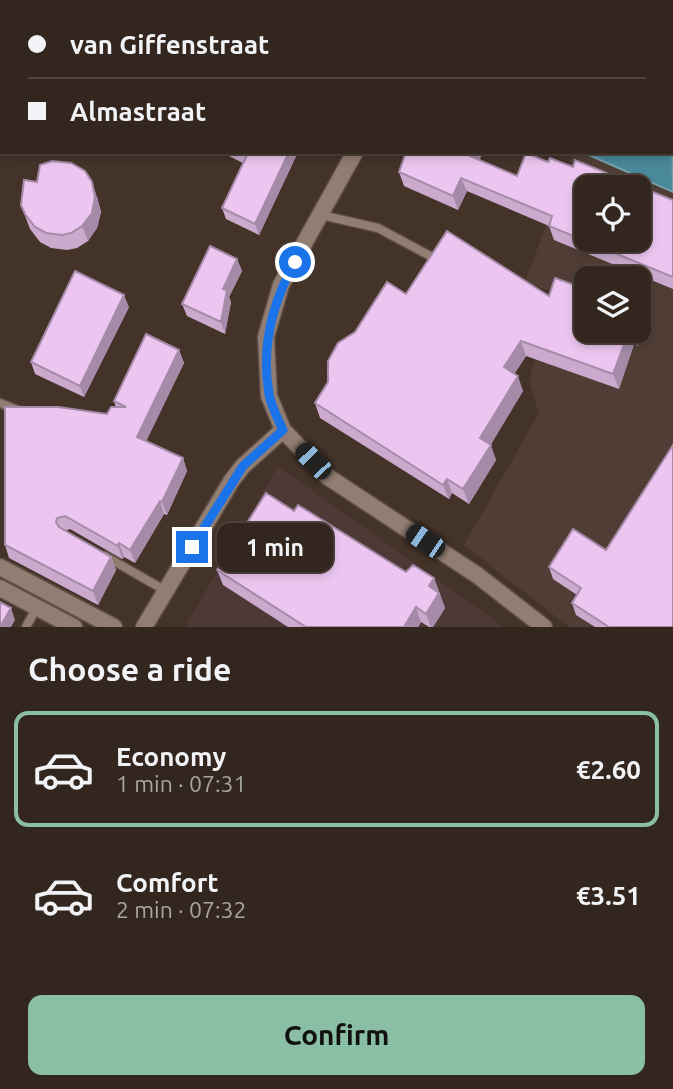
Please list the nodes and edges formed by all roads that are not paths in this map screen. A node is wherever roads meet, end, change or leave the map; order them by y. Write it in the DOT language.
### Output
graph roads {
  1 [pos="354,154"];
  2 [pos="321,215"];
  3 [pos="433,258"];
  4 [pos="0,403"];
  5 [pos="22,411"];
  6 [pos="283,430"];
  7 [pos="100,554"];
  8 [pos="0,567"];
  9 [pos="0,588"];
  10 [pos="166,591"];
  11 [pos="37,607"];
  12 [pos="26,627"];
  13 [pos="74,627"];
  14 [pos="114,627"];
  15 [pos="144,627"];
  16 [pos="544,627"];
  1 -- 2 [label="street"];
  2 -- 3 [label="lane"];
  2 -- 6 [label="street"];
  4 -- 5 [label="lane"];
  6 -- 10 [label="street"];
  6 -- 16 [label="street"];
  7 -- 10 [label="lane"];
  8 -- 14 [label="street"];
  9 -- 11 [label="street"];
  10 -- 15 [label="street"];
  11 -- 12 [label="lane"];
  11 -- 13 [label="street"];
}
